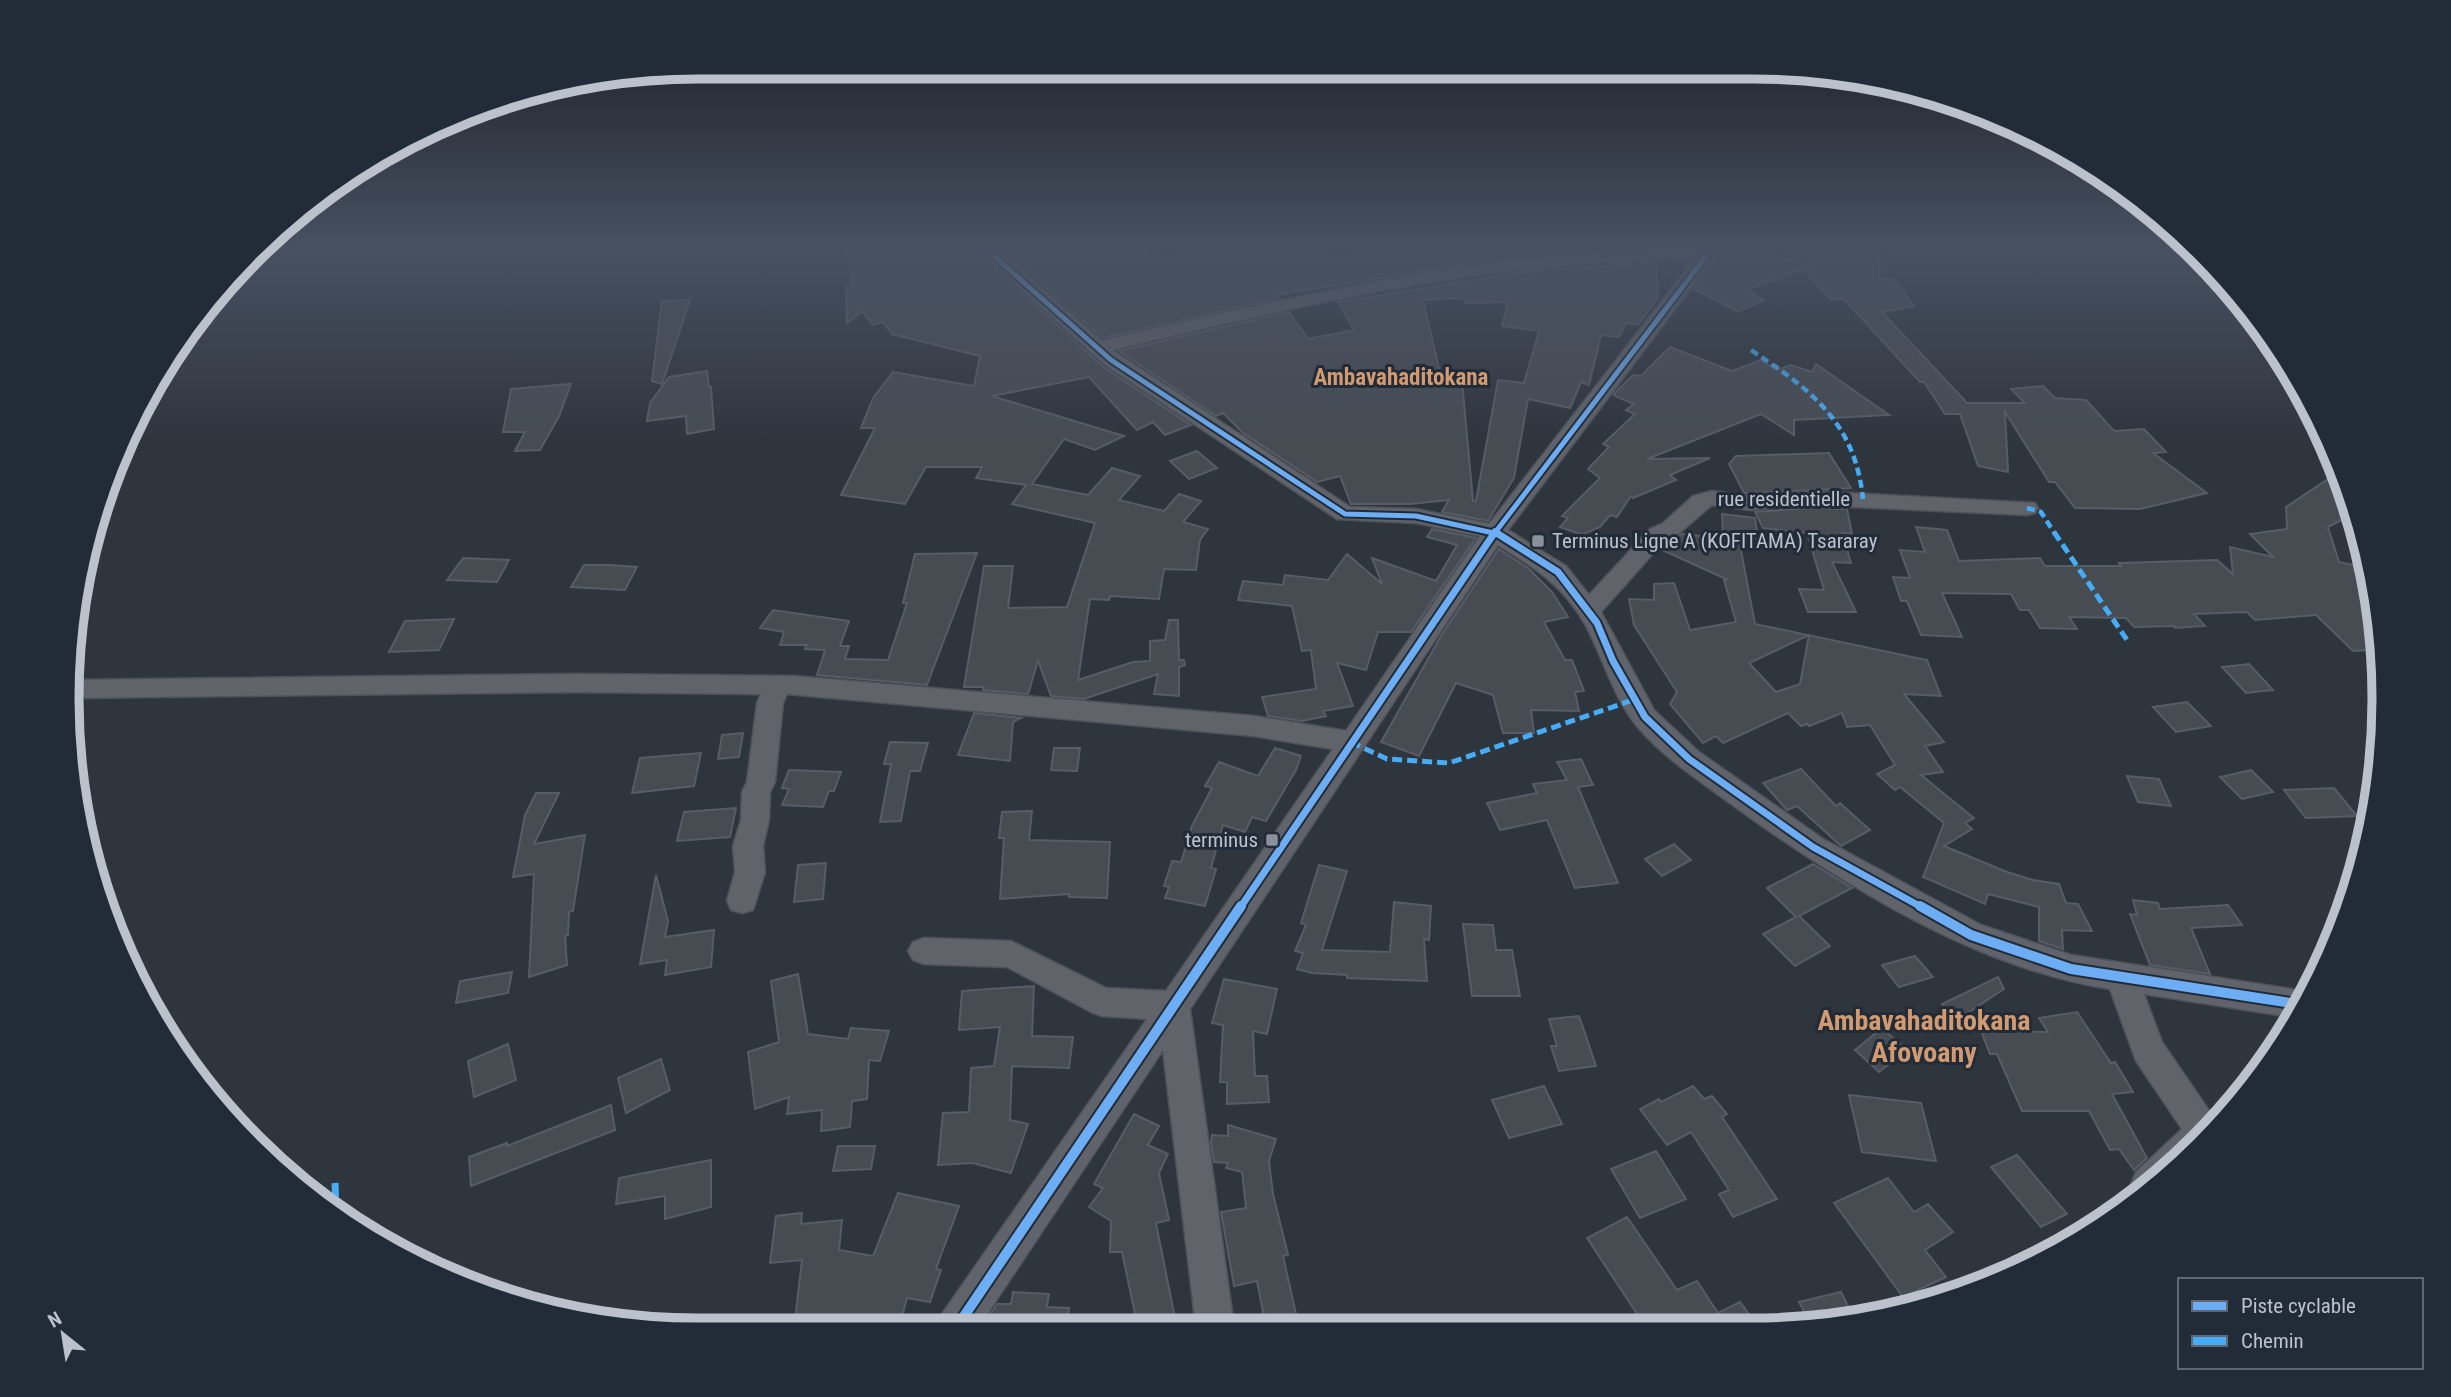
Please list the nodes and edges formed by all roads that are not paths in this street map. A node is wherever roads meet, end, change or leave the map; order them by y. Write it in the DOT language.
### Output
graph roads {
  1 [pos="1058,312"];
  2 [pos="1246,312"];
  3 [pos="1663,312"];
  4 [pos="1098,348"];
  5 [pos="2026,508"];
  6 [pos="1495,532"];
  7 [pos="1588,611"];
  8 [pos="778,685"];
  9 [pos="79,689"];
  10 [pos="1351,742"];
  11 [pos="742,901"];
  12 [pos="925,951"];
  13 [pos="2122,977"];
  14 [pos="2292,1003"];
  15 [pos="1174,1006"];
  16 [pos="2200,1127"];
  17 [pos="963,1318"];
  18 [pos="1214,1318"];
  1 -- 4 [label="street"];
  2 -- 4 [label="street"];
  3 -- 6 [label="street"];
  4 -- 6 [label="street"];
  5 -- 7 [label="street, rue residentielle"];
  6 -- 7 [label="street"];
  6 -- 10 [label="street"];
  7 -- 13 [label="street"];
  8 -- 9 [label="street"];
  8 -- 10 [label="street"];
  8 -- 11 [label="street"];
  10 -- 15 [label="street"];
  12 -- 15 [label="street"];
  13 -- 14 [label="street"];
  13 -- 16 [label="street"];
  15 -- 17 [label="street"];
  15 -- 18 [label="street"];
}
